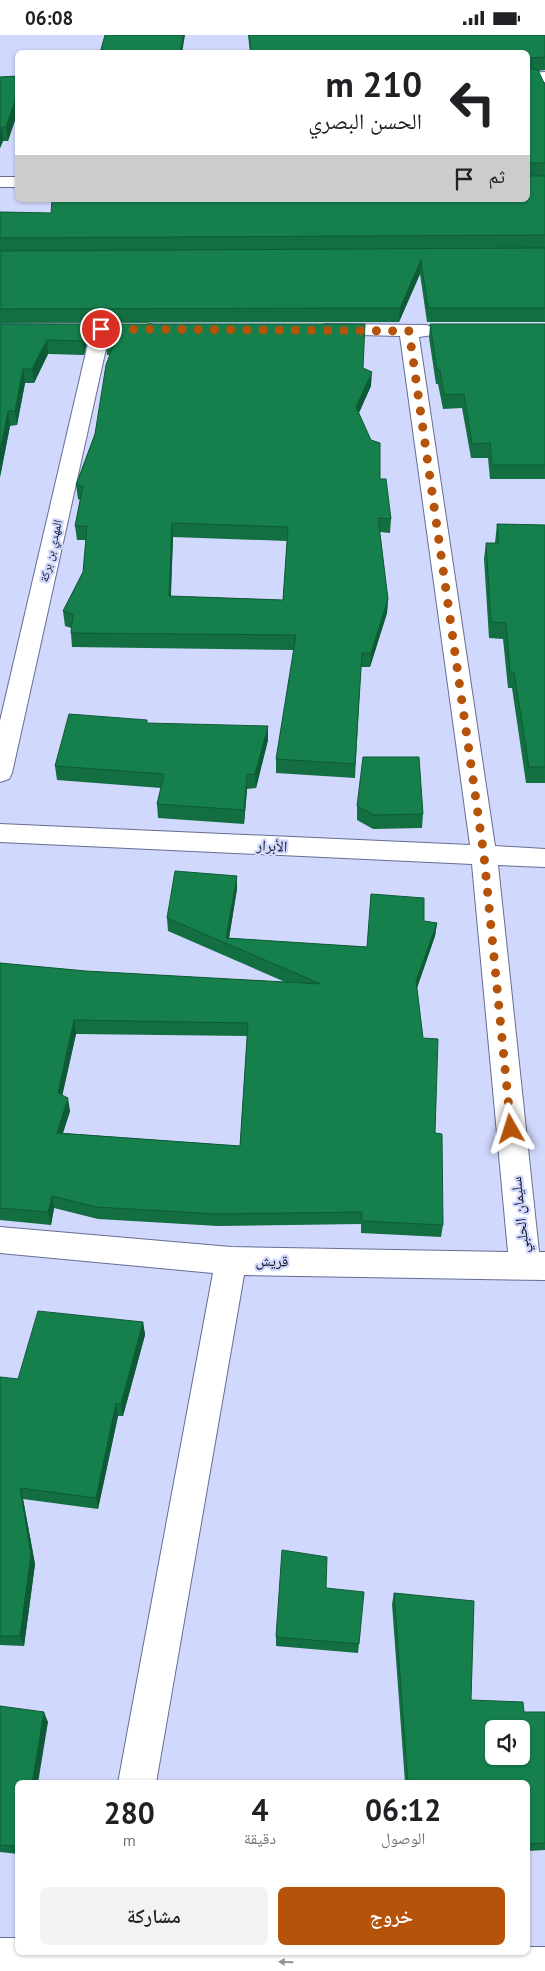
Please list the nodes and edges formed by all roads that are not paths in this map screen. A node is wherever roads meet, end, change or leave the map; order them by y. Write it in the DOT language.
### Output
graph roads {
  1 [pos="530,77"];
  2 [pos="545,77"];
  3 [pos="0,182"];
  4 [pos="15,182"];
  5 [pos="101,329"];
  6 [pos="160,329"];
  7 [pos="0,330"];
  8 [pos="309,330"];
  9 [pos="409,331"];
  10 [pos="448,331"];
  11 [pos="0,773"];
  12 [pos="0,833"];
  13 [pos="484,856"];
  14 [pos="545,858"];
  15 [pos="0,1240"];
  16 [pos="231,1261"];
  17 [pos="535,1266"];
  18 [pos="138,1780"];
  19 [pos="105,1955"];
  20 [pos="0,1958"];
  21 [pos="545,1967"];
  1 -- 2 [label="street"];
  3 -- 4 [label="street"];
  5 -- 6 [label="street"];
  5 -- 7 [label="street"];
  5 -- 11 [label="street, المهدي بن بركة"];
  8 -- 9 [label="street"];
  9 -- 10 [label="street"];
  9 -- 13 [label="street, سليمان الحلبي"];
  12 -- 13 [label="street, الأبرار"];
  13 -- 14 [label="street, الأبرار"];
  13 -- 17 [label="street, سليمان الحلبي"];
  15 -- 16 [label="street, قريش"];
  16 -- 17 [label="street, قريش"];
  16 -- 18 [label="street"];
  19 -- 20 [label="street"];
  21 -- 19 [label="street, one-way"];
}
